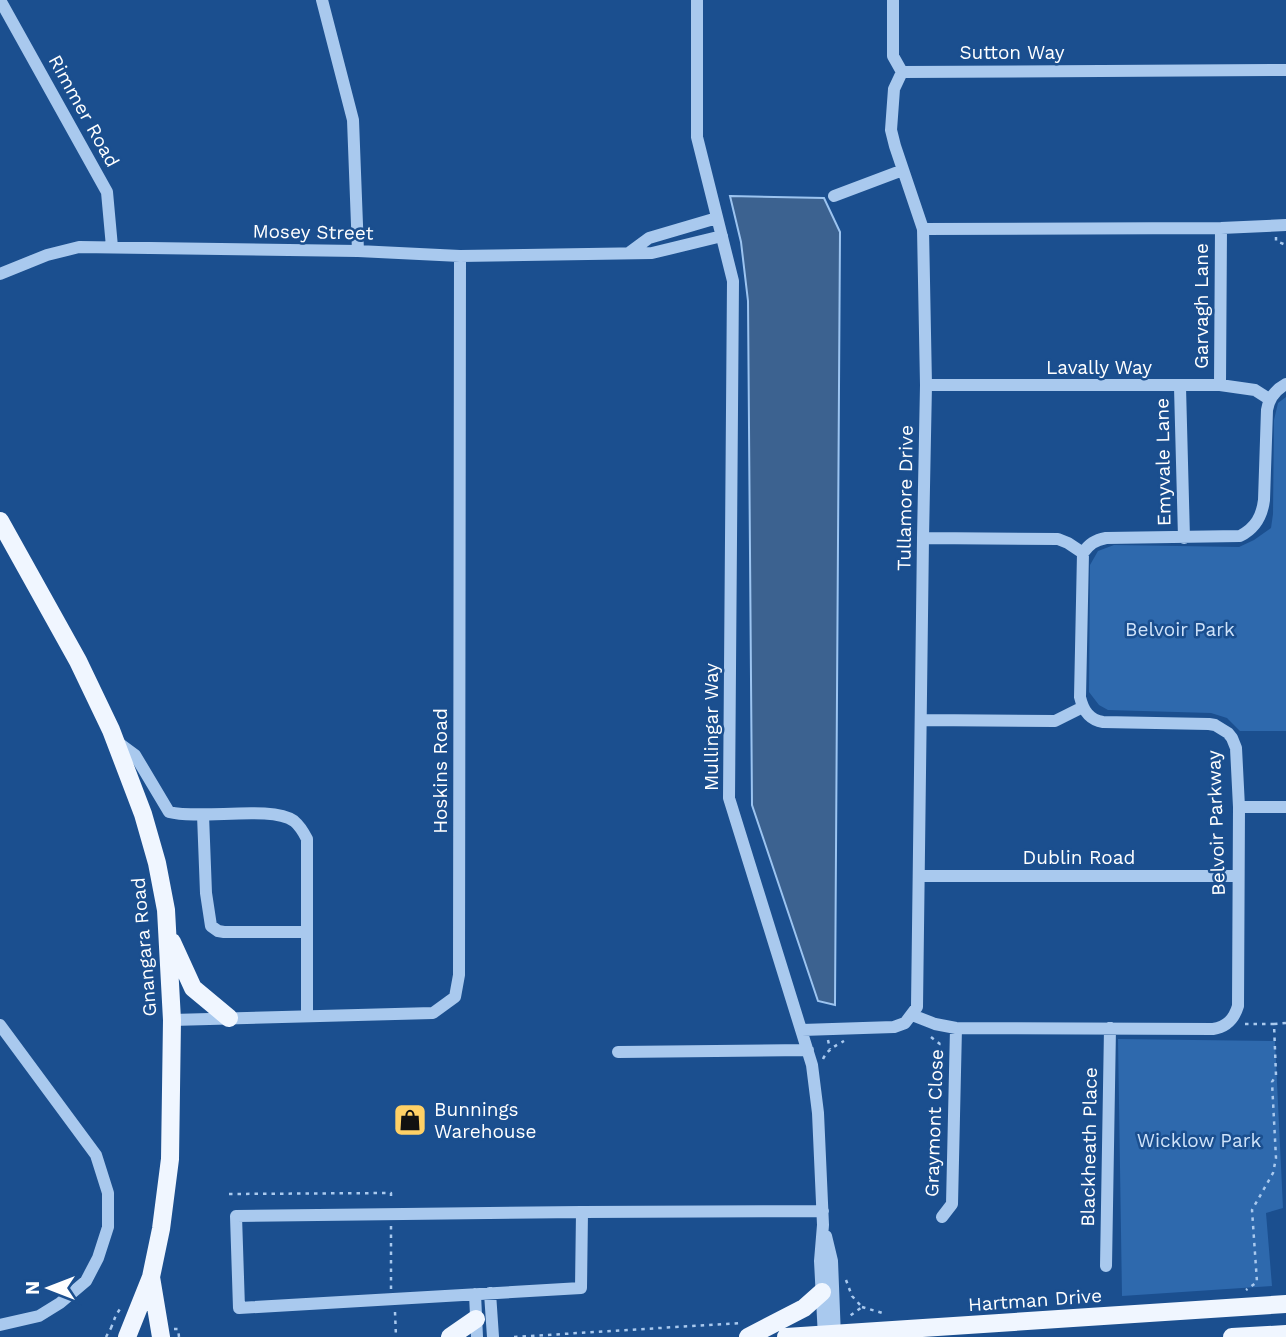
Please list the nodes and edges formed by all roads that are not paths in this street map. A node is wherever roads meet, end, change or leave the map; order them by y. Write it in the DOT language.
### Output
graph roads {
  1 [pos="0,0"];
  2 [pos="322,0"];
  3 [pos="697,0"];
  4 [pos="893,0"];
  5 [pos="1286,70"];
  6 [pos="902,72"];
  7 [pos="903,170"];
  8 [pos="834,196"];
  9 [pos="717,218"];
  10 [pos="1286,225"];
  11 [pos="1221,228"];
  12 [pos="923,229"];
  13 [pos="722,236"];
  14 [pos="112,247"];
  15 [pos="358,251"];
  16 [pos="629,252"];
  17 [pos="460,256"];
  18 [pos="0,274"];
  19 [pos="1286,384"];
  20 [pos="926,385"];
  21 [pos="1220,385"];
  22 [pos="1181,387"];
  23 [pos="1269,399"];
  24 [pos="0,522"];
  25 [pos="923,538"];
  26 [pos="1184,538"];
  27 [pos="1083,553"];
  28 [pos="1083,707"];
  29 [pos="922,720"];
  30 [pos="114,740"];
  31 [pos="1239,807"];
  32 [pos="1286,807"];
  33 [pos="203,815"];
  34 [pos="920,876"];
  35 [pos="1238,876"];
  36 [pos="167,932"];
  37 [pos="307,932"];
  38 [pos="912,1015"];
  39 [pos="307,1016"];
  40 [pos="229,1018"];
  41 [pos="172,1020"];
  42 [pos="0,1025"];
  43 [pos="956,1028"];
  44 [pos="1110,1028"];
  45 [pos="802,1030"];
  46 [pos="808,1050"];
  47 [pos="618,1052"];
  48 [pos="823,1211"];
  49 [pos="582,1212"];
  50 [pos="942,1217"];
  51 [pos="823,1225"];
  52 [pos="1106,1266"];
  53 [pos="151,1277"];
  54 [pos="822,1292"];
  55 [pos="490,1293"];
  56 [pos="475,1294"];
  57 [pos="1286,1304"];
  58 [pos="0,1325"];
  59 [pos="477,1328"];
  60 [pos="745,1330"];
  61 [pos="831,1332"];
  62 [pos="1286,1334"];
  63 [pos="127,1337"];
  64 [pos="161,1337"];
  65 [pos="450,1337"];
  66 [pos="493,1337"];
  67 [pos="786,1337"];
  68 [pos="1232,1337"];
  1 -- 14 [label="street, Rimmer Road"];
  2 -- 15 [label="street"];
  3 -- 9 [label="street, Mullingar Way"];
  4 -- 6 [label="street"];
  5 -- 6 [label="street, Sutton Way"];
  6 -- 7 [label="street"];
  7 -- 8 [label="street"];
  7 -- 12 [label="street"];
  9 -- 13 [label="street, Mullingar Way"];
  9 -- 16 [label="street, Mosey Street"];
  10 -- 11 [label="street"];
  11 -- 12 [label="street"];
  11 -- 21 [label="street, Garvagh Lane"];
  12 -- 20 [label="street, Tullamore Drive"];
  13 -- 16 [label="street, Mosey Street"];
  13 -- 45 [label="street, Mullingar Way"];
  14 -- 15 [label="street, Mosey Street"];
  14 -- 18 [label="street, Mosey Street"];
  15 -- 17 [label="street, Mosey Street"];
  16 -- 17 [label="street, Mosey Street"];
  17 -- 39 [label="street, Hoskins Road"];
  19 -- 23 [label="street"];
  20 -- 22 [label="street, Lavally Way"];
  20 -- 25 [label="street, Tullamore Drive"];
  21 -- 22 [label="street, Lavally Way"];
  21 -- 23 [label="street, Lavally Way"];
  22 -- 26 [label="street, Emyvale Lane"];
  23 -- 26 [label="street"];
  24 -- 30 [label="main road, Gnangara Road"];
  25 -- 27 [label="street"];
  25 -- 29 [label="street, Tullamore Drive"];
  26 -- 27 [label="street"];
  27 -- 28 [label="street"];
  28 -- 29 [label="street"];
  28 -- 31 [label="street, Belvoir Parkway"];
  29 -- 34 [label="street, Tullamore Drive"];
  30 -- 33 [label="street"];
  30 -- 36 [label="main road, Gnangara Road"];
  31 -- 32 [label="street"];
  31 -- 35 [label="street, Belvoir Parkway"];
  33 -- 37 [label="street"];
  33 -- 37 [label="street"];
  34 -- 35 [label="street, Dublin Road"];
  34 -- 38 [label="street, Tullamore Drive"];
  35 -- 44 [label="street, Belvoir Parkway"];
  36 -- 40 [label="main road"];
  36 -- 41 [label="main road, Gnangara Road"];
  37 -- 39 [label="street"];
  38 -- 43 [label="street"];
  38 -- 45 [label="street"];
  39 -- 40 [label="street, Hoskins Road"];
  40 -- 41 [label="street, Hoskins Road"];
  41 -- 53 [label="main road, Gnangara Road"];
  42 -- 58 [label="street"];
  43 -- 44 [label="street"];
  43 -- 50 [label="street, Graymont Close"];
  44 -- 52 [label="street, Blackheath Place"];
  45 -- 46 [label="street, Mullingar Way"];
  46 -- 47 [label="street"];
  46 -- 48 [label="street, Mullingar Way"];
  48 -- 49 [label="street"];
  48 -- 51 [label="street, Mullingar Way"];
  49 -- 55 [label="street"];
  49 -- 56 [label="street"];
  51 -- 54 [label="street, Mullingar Way"];
  51 -- 61 [label="street, Mullingar Way"];
  53 -- 63 [label="main road, Gnangara Road"];
  53 -- 64 [label="main road, Gnangara Road"];
  54 -- 60 [label="main road"];
  54 -- 61 [label="street, Mullingar Way"];
  55 -- 56 [label="street"];
  55 -- 66 [label="street"];
  56 -- 59 [label="street"];
  57 -- 61 [label="main road, Hartman Drive"];
  59 -- 65 [label="main road"];
  61 -- 67 [label="main road, Hartman Drive"];
  62 -- 68 [label="main road"];
}
